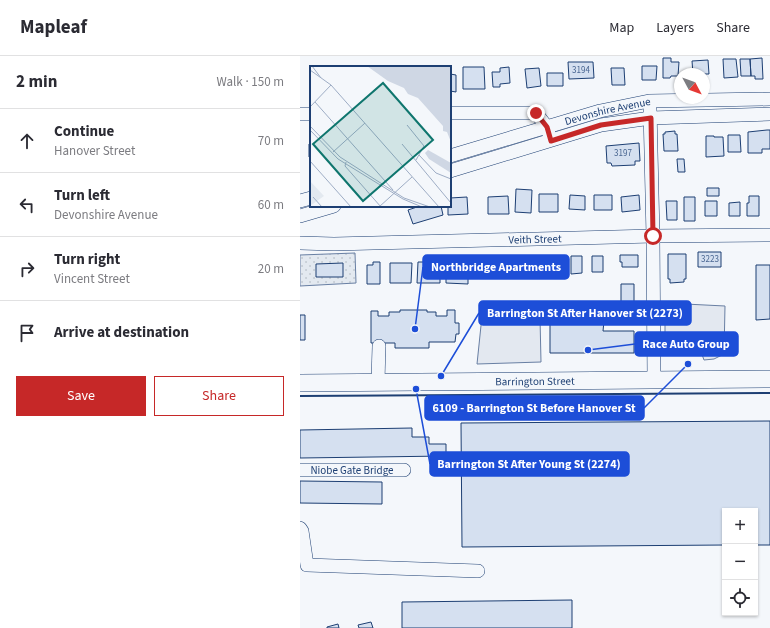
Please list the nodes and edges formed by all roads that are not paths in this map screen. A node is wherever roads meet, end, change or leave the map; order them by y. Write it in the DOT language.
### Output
graph roads {
  1 [pos="770,99"];
  2 [pos="649,101"];
  3 [pos="451,113"];
  4 [pos="770,114"];
  5 [pos="651,118"];
  6 [pos="547,127"];
  7 [pos="551,141"];
  8 [pos="451,156"];
  9 [pos="451,171"];
  10 [pos="310,198"];
  11 [pos="300,201"];
  12 [pos="331,207"];
  13 [pos="300,216"];
  14 [pos="770,235"];
  15 [pos="653,236"];
  16 [pos="300,243"];
  17 [pos="378,346"];
  18 [pos="770,379"];
  19 [pos="654,380"];
  20 [pos="378,381"];
  21 [pos="300,383"];
  22 [pos="300,470"];
  23 [pos="404,470"];
  24 [pos="300,528"];
  25 [pos="478,571"];
  1 -- 2 [label="street, Devonshire Avenue"];
  2 -- 5 [label="street"];
  2 -- 6 [label="street, Devonshire Avenue"];
  3 -- 6 [label="street"];
  4 -- 5 [label="street, Devonshire Avenue"];
  5 -- 7 [label="street, Devonshire Avenue"];
  5 -- 15 [label="street"];
  6 -- 7 [label="street"];
  6 -- 8 [label="street, Devonshire Avenue"];
  7 -- 9 [label="street, Devonshire Avenue"];
  10 -- 11 [label="street"];
  12 -- 13 [label="street"];
  14 -- 15 [label="street, Veith Street"];
  15 -- 16 [label="street, Veith Street"];
  15 -- 19 [label="street"];
  17 -- 20 [label="street"];
  18 -- 19 [label="main road, Barrington Street"];
  19 -- 20 [label="main road, Barrington Street"];
  20 -- 21 [label="main road, Barrington Street"];
  22 -- 23 [label="street, Niobe Gate Bridge"];
  24 -- 25 [label="street"];
}
